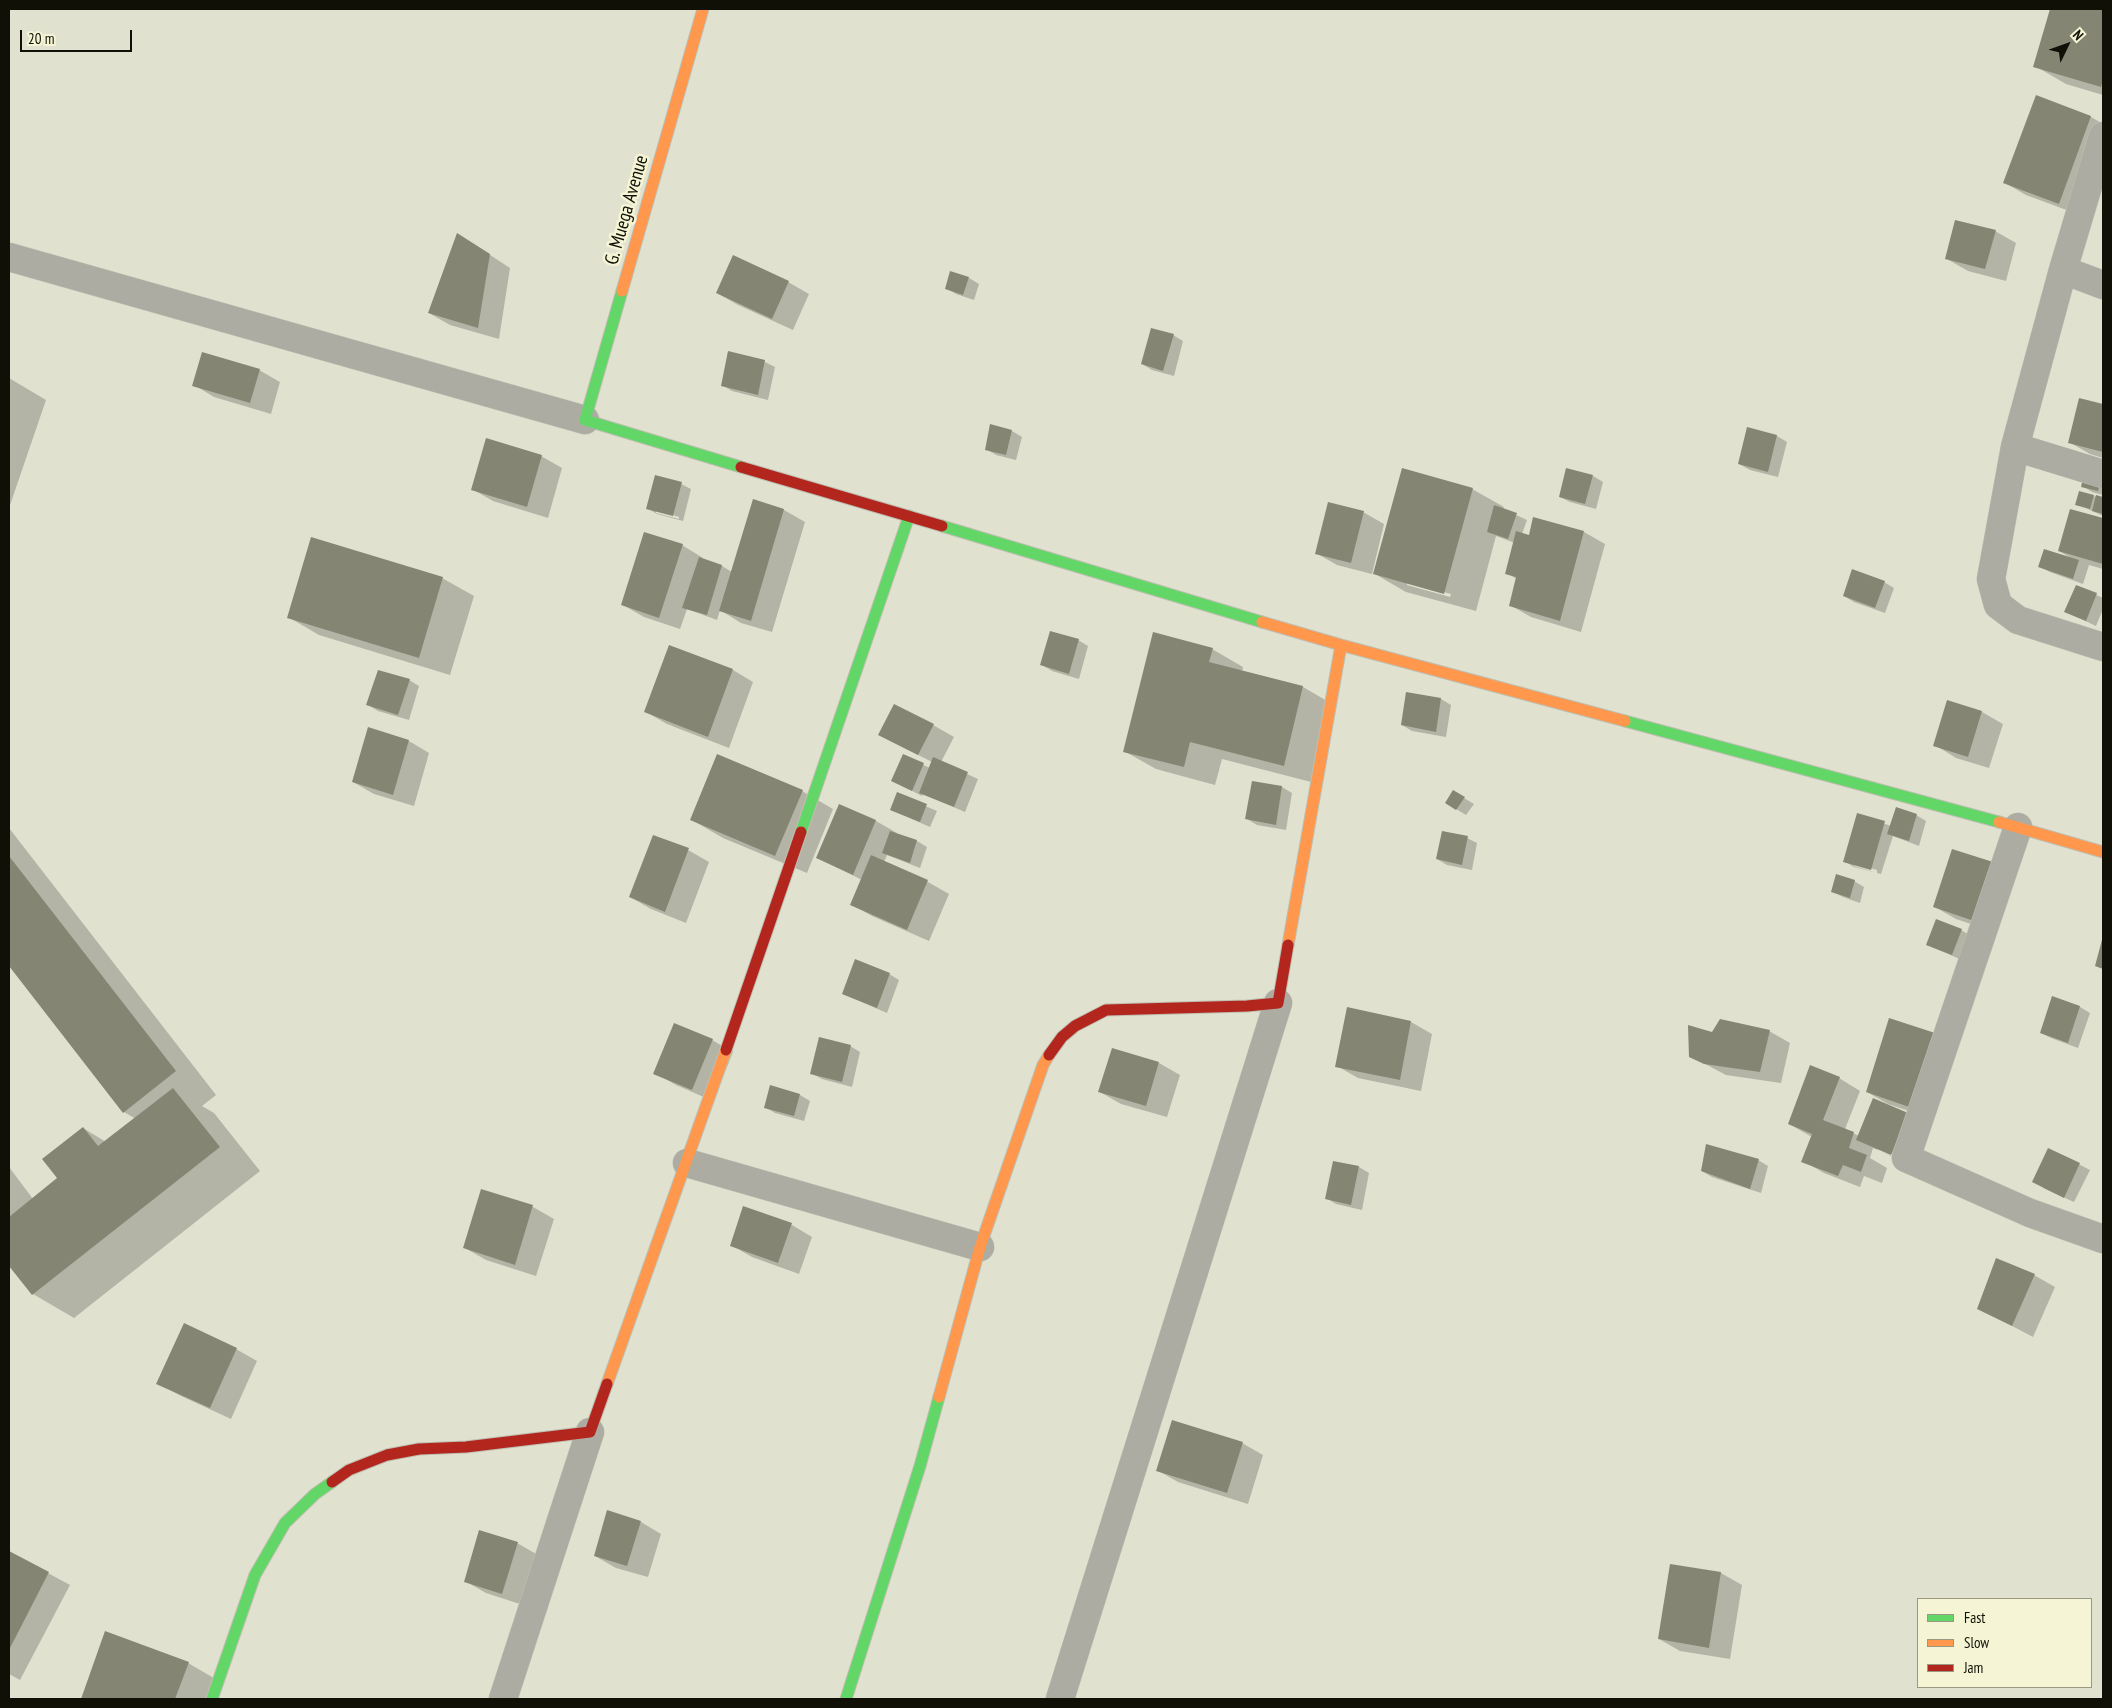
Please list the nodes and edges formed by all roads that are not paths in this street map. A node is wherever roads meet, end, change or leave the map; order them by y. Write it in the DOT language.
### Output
graph roads {
  1 [pos="703,9"];
  2 [pos="2103,136"];
  3 [pos="9,257"];
  4 [pos="2063,270"];
  5 [pos="2103,285"];
  6 [pos="585,420"];
  7 [pos="2014,448"];
  8 [pos="2103,474"];
  9 [pos="909,516"];
  10 [pos="1342,645"];
  11 [pos="2103,647"];
  12 [pos="2018,826"];
  13 [pos="2103,852"];
  14 [pos="1278,1003"];
  15 [pos="687,1163"];
  16 [pos="2103,1239"];
  17 [pos="980,1247"];
  18 [pos="590,1432"];
  19 [pos="212,1699"];
  20 [pos="503,1699"];
  21 [pos="846,1699"];
  22 [pos="1060,1699"];
  1 -- 6 [label="street, G. Muega Avenue"];
  2 -- 4 [label="street"];
  3 -- 6 [label="street"];
  4 -- 5 [label="street"];
  4 -- 7 [label="street"];
  6 -- 9 [label="street"];
  7 -- 8 [label="street"];
  7 -- 11 [label="street"];
  9 -- 10 [label="street"];
  9 -- 15 [label="street"];
  10 -- 12 [label="street"];
  10 -- 14 [label="street"];
  12 -- 13 [label="street"];
  12 -- 16 [label="street"];
  14 -- 17 [label="street"];
  14 -- 22 [label="street"];
  15 -- 17 [label="street"];
  15 -- 18 [label="street"];
  17 -- 21 [label="street"];
  18 -- 19 [label="street"];
  18 -- 20 [label="street"];
}
